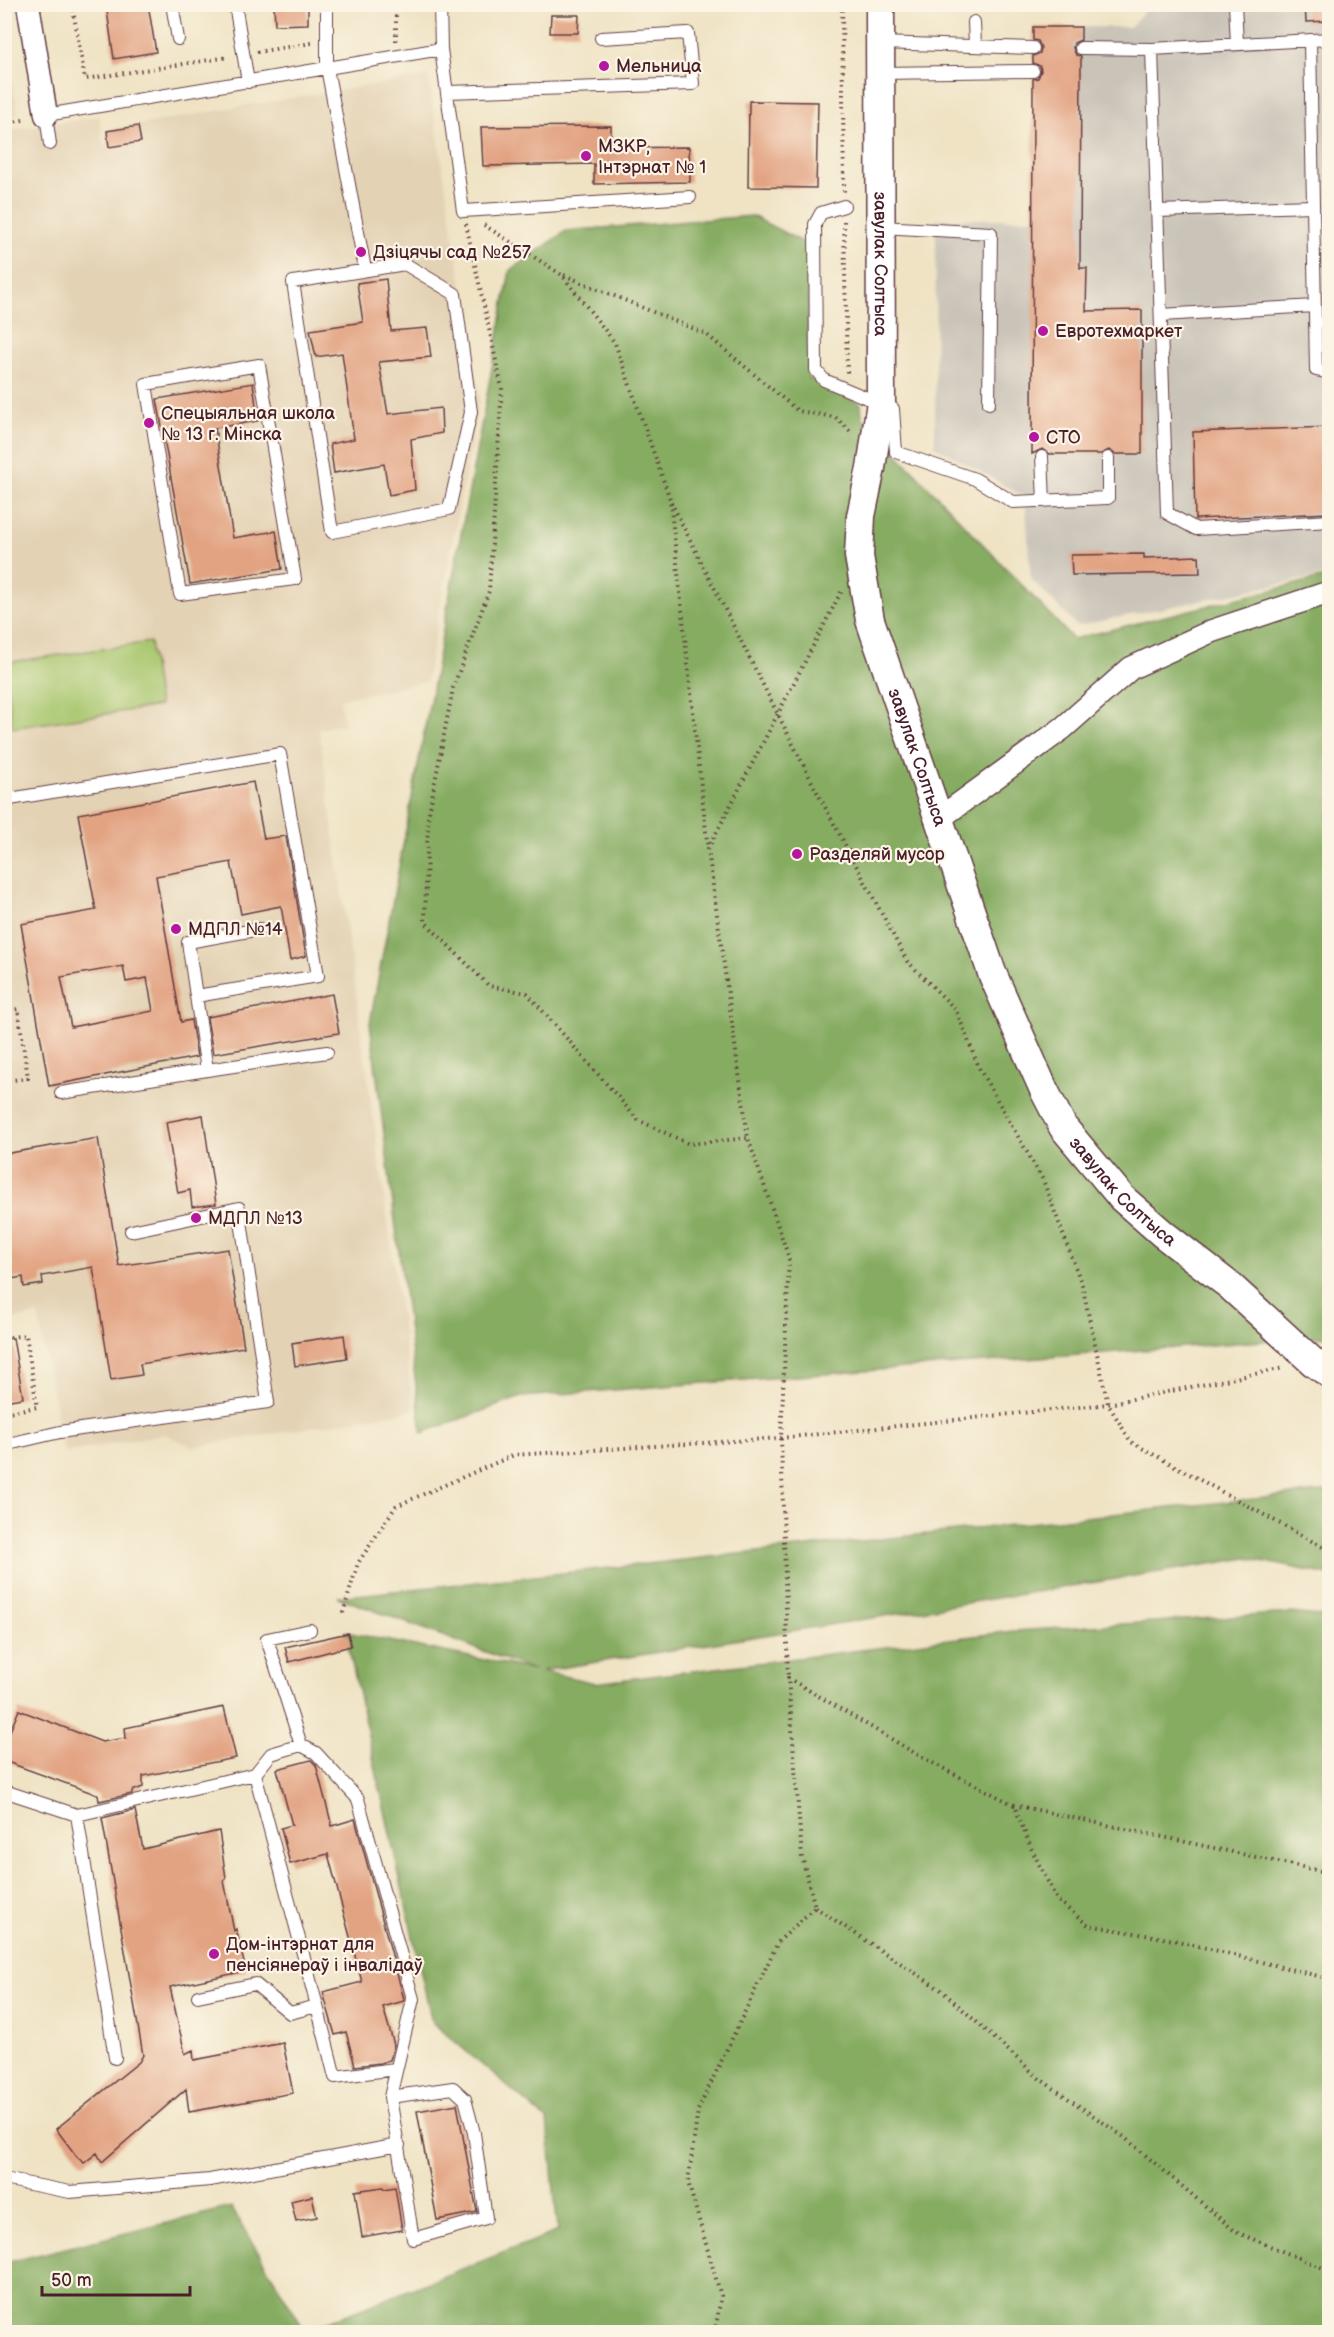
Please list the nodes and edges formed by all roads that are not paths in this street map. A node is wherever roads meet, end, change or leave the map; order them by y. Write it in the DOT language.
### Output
graph roads {
  1 [pos="28,4"];
  2 [pos="172,4"];
  3 [pos="235,4"];
  4 [pos="327,4"];
  5 [pos="440,4"];
  6 [pos="880,4"];
  7 [pos="1235,4"];
  8 [pos="974,22"];
  9 [pos="601,38"];
  10 [pos="178,39"];
  11 [pos="1329,39"];
  12 [pos="1310,40"];
  13 [pos="880,43"];
  14 [pos="1237,44"];
  15 [pos="975,45"];
  16 [pos="441,48"];
  17 [pos="1033,48"];
  18 [pos="1081,48"];
  19 [pos="1152,48"];
  20 [pos="327,68"];
  21 [pos="1033,71"];
  22 [pos="880,73"];
  23 [pos="248,82"];
  24 [pos="447,92"];
  25 [pos="46,115"];
  26 [pos="50,144"];
  27 [pos="690,197"];
  28 [pos="844,206"];
  29 [pos="1313,206"];
  30 [pos="1157,211"];
  31 [pos="880,227"];
  32 [pos="365,269"];
  33 [pos="1314,306"];
  34 [pos="1161,315"];
  35 [pos="1329,373"];
  36 [pos="146,384"];
  37 [pos="880,402"];
  38 [pos="989,403"];
  39 [pos="1042,457"];
  40 [pos="1108,458"];
  41 [pos="1044,501"];
  42 [pos="1329,521"];
  43 [pos="1329,592"];
  44 [pos="4,800"];
  45 [pos="940,818"];
  46 [pos="260,929"];
  47 [pos="196,996"];
  48 [pos="327,1052"];
  49 [pos="207,1070"];
  50 [pos="61,1094"];
  51 [pos="131,1231"];
  52 [pos="1321,1368"];
  53 [pos="4,1445"];
  54 [pos="310,1630"];
  55 [pos="301,1744"];
  56 [pos="255,1774"];
  57 [pos="4,1791"];
  58 [pos="77,1815"];
  59 [pos="198,1996"];
  60 [pos="317,2006"];
  61 [pos="115,2058"];
  62 [pos="395,2069"];
  63 [pos="390,2097"];
  64 [pos="399,2145"];
  65 [pos="4,2179"];
  1 -- 25 [label="street"];
  2 -- 10 [label="lane"];
  3 -- 23 [label="lane"];
  4 -- 20 [label="lane"];
  5 -- 16 [label="lane"];
  6 -- 13 [label="street, завулак Солтыса"];
  7 -- 14 [label="lane"];
  8 -- 15 [label="lane"];
  9 -- 24 [label="lane"];
  11 -- 12 [label="lane"];
  12 -- 14 [label="lane"];
  12 -- 29 [label="lane"];
  13 -- 15 [label="lane"];
  13 -- 22 [label="street, завулак Солтыса"];
  14 -- 19 [label="lane"];
  15 -- 17 [label="lane"];
  16 -- 20 [label="lane"];
  16 -- 24 [label="lane"];
  18 -- 19 [label="lane"];
  19 -- 30 [label="lane"];
  20 -- 23 [label="lane"];
  20 -- 32 [label="lane"];
  21 -- 22 [label="lane"];
  22 -- 31 [label="street, завулак Солтыса"];
  23 -- 25 [label="lane"];
  24 -- 27 [label="lane"];
  25 -- 26 [label="lane"];
  28 -- 37 [label="lane"];
  29 -- 30 [label="lane"];
  29 -- 33 [label="lane"];
  30 -- 34 [label="lane"];
  31 -- 37 [label="street, завулак Солтыса"];
  31 -- 38 [label="lane"];
  32 -- 32 [label="lane"];
  33 -- 34 [label="lane"];
  33 -- 35 [label="lane"];
  34 -- 42 [label="lane"];
  36 -- 36 [label="lane"];
  37 -- 41 [label="lane"];
  37 -- 45 [label="street, завулак Солтыса"];
  39 -- 41 [label="lane"];
  40 -- 41 [label="lane"];
  43 -- 45 [label="street"];
  44 -- 47 [label="lane"];
  45 -- 52 [label="street, завулак Солтыса"];
  46 -- 47 [label="lane"];
  47 -- 49 [label="lane"];
  48 -- 49 [label="lane"];
  49 -- 50 [label="lane"];
  51 -- 53 [label="lane"];
  54 -- 55 [label="lane"];
  55 -- 56 [label="lane"];
  55 -- 62 [label="lane"];
  56 -- 58 [label="lane"];
  56 -- 60 [label="lane"];
  57 -- 58 [label="lane"];
  58 -- 61 [label="lane"];
  59 -- 60 [label="lane"];
  60 -- 62 [label="lane"];
  62 -- 63 [label="lane"];
  63 -- 64 [label="lane"];
  63 -- 64 [label="lane"];
  64 -- 65 [label="lane"];
}
